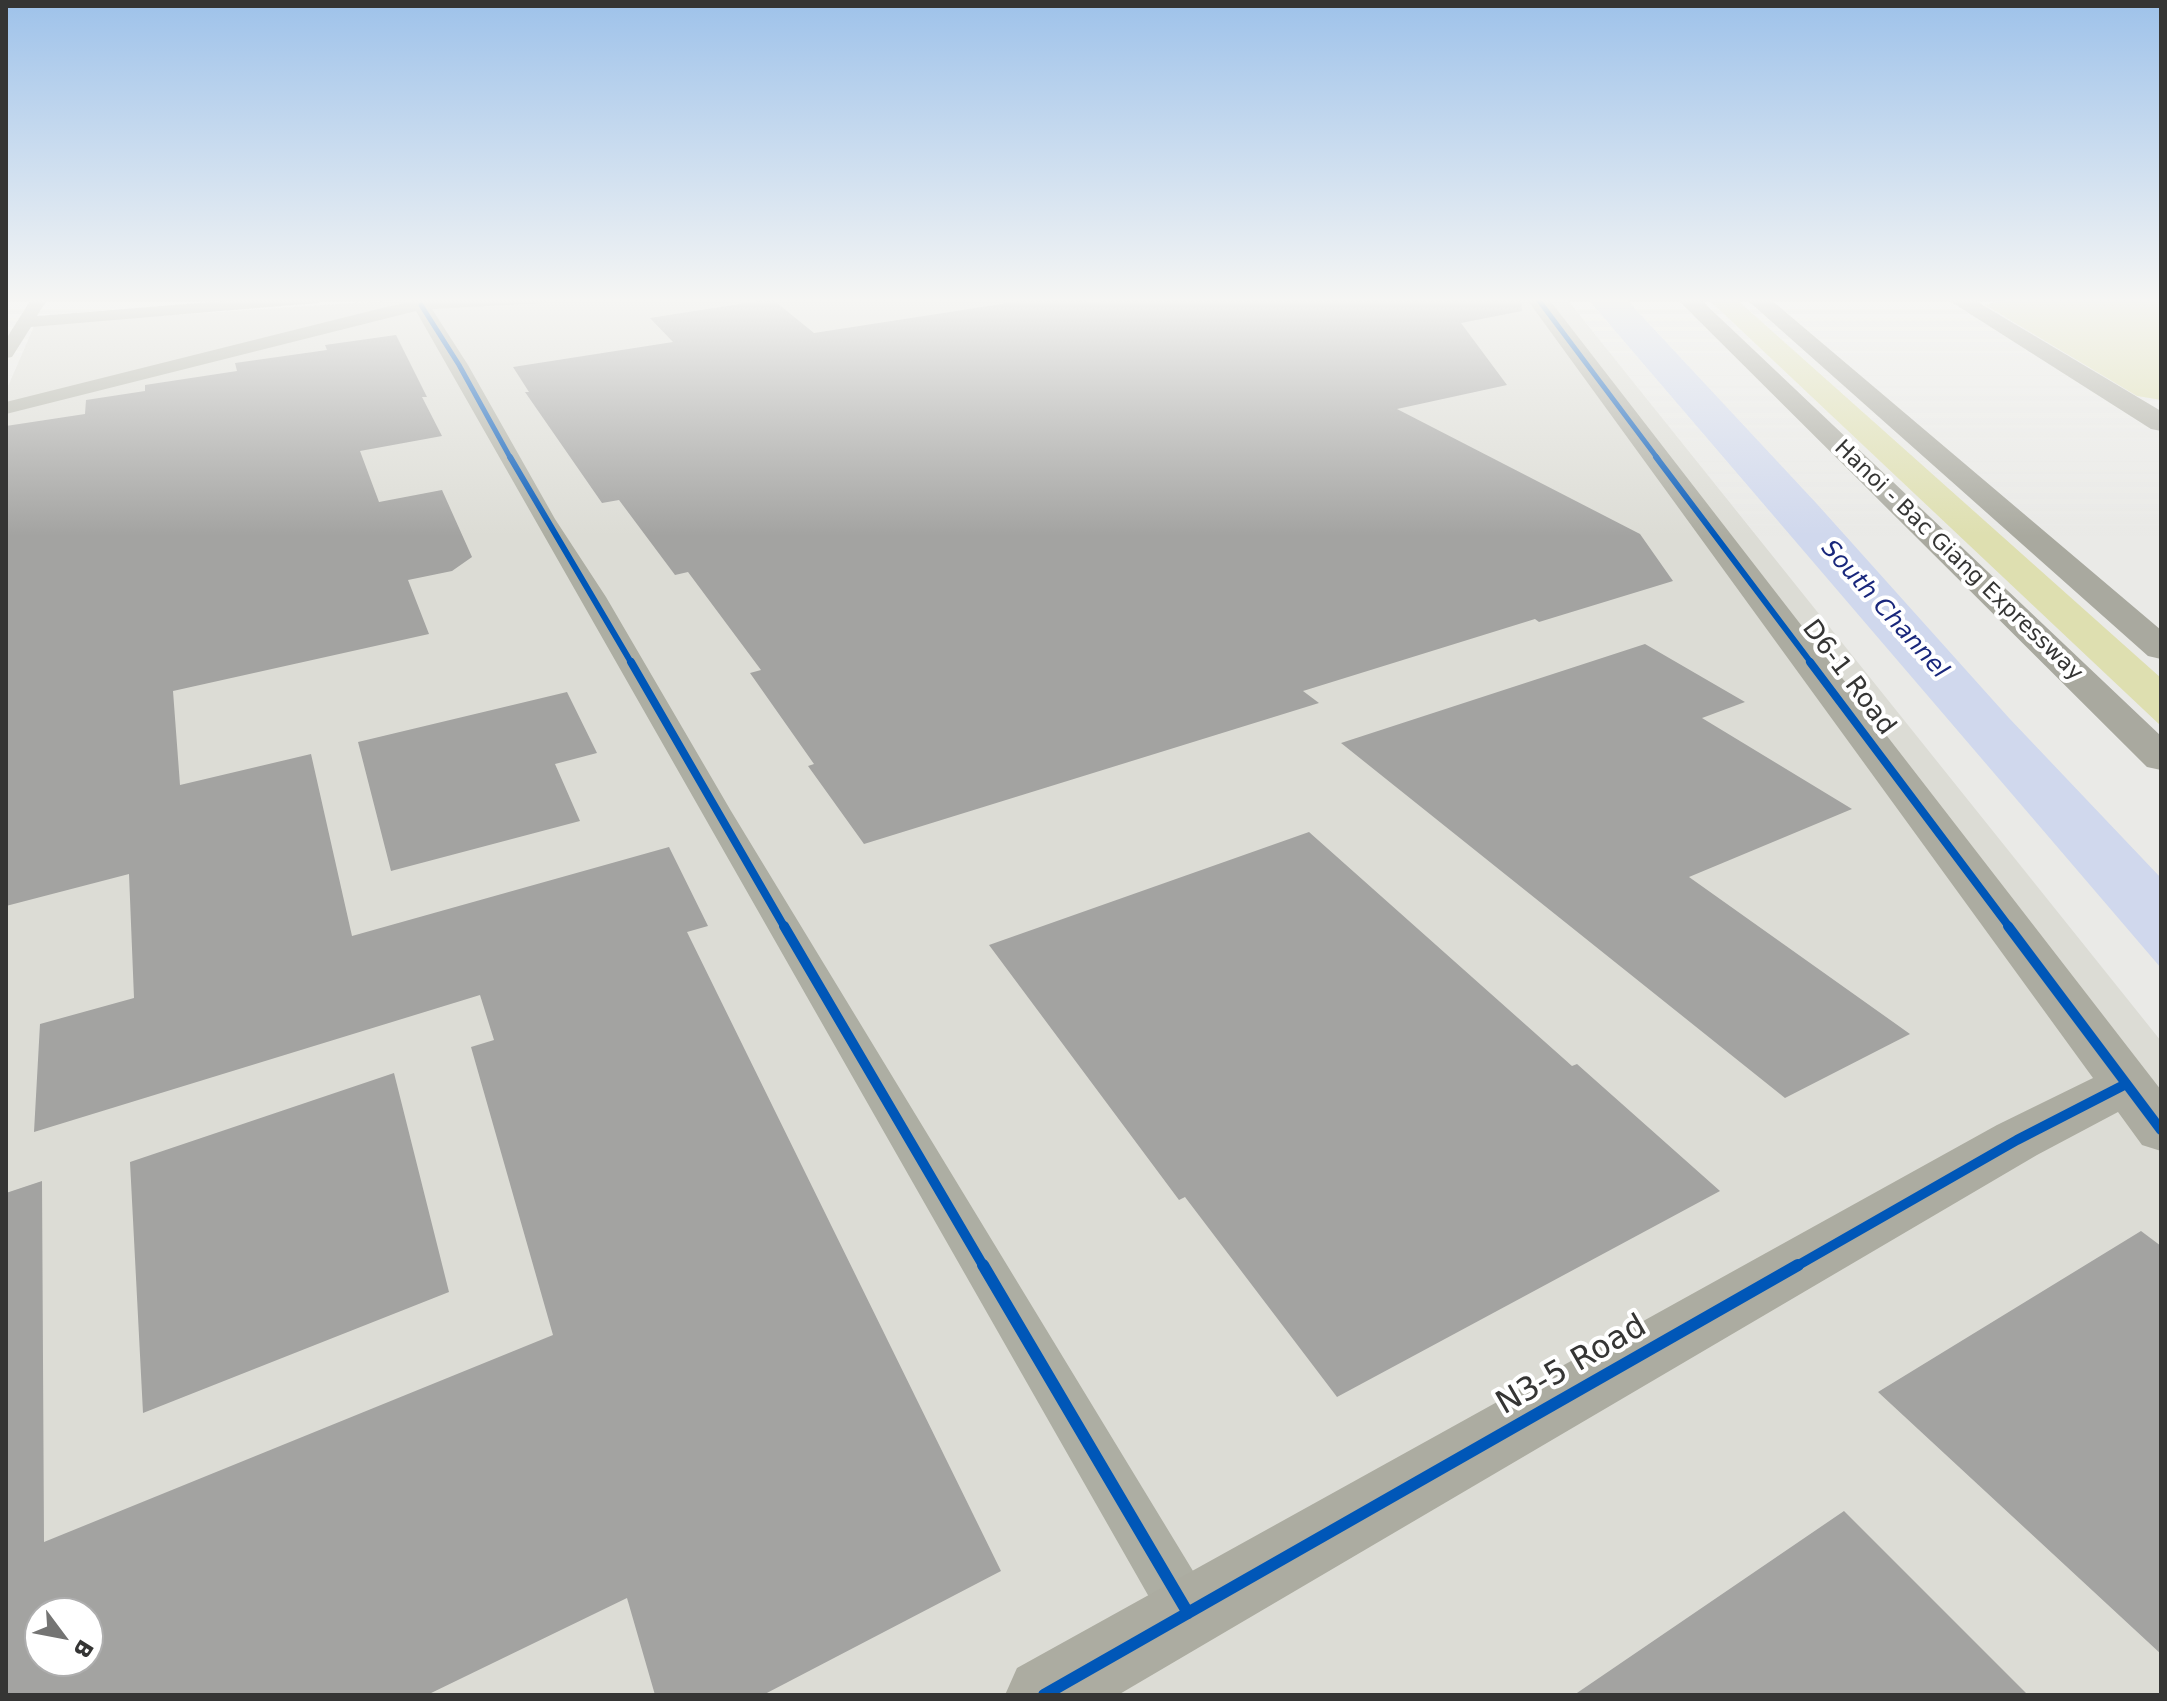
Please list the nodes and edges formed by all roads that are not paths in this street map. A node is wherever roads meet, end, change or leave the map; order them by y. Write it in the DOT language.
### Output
graph roads {
  1 [pos="127,377"];
  2 [pos="466,377"];
  3 [pos="1597,377"];
  4 [pos="1769,377"];
  5 [pos="1848,377"];
  6 [pos="2086,377"];
  7 [pos="6,408"];
  8 [pos="2161,423"];
  9 [pos="2161,648"];
  10 [pos="2161,758"];
  11 [pos="2144,1107"];
  12 [pos="1188,1613"];
  13 [pos="1044,1695"];
  1 -- 7 [label="street"];
  2 -- 12 [label="street"];
  3 -- 11 [label="street, D6-1 Road"];
  4 -- 10 [label="highway, Hanoi - Bac Giang Expressway"];
  5 -- 9 [label="highway"];
  6 -- 8 [label="street"];
  11 -- 12 [label="street, N3-5 Road"];
  12 -- 13 [label="street, N3-5 Road"];
}
